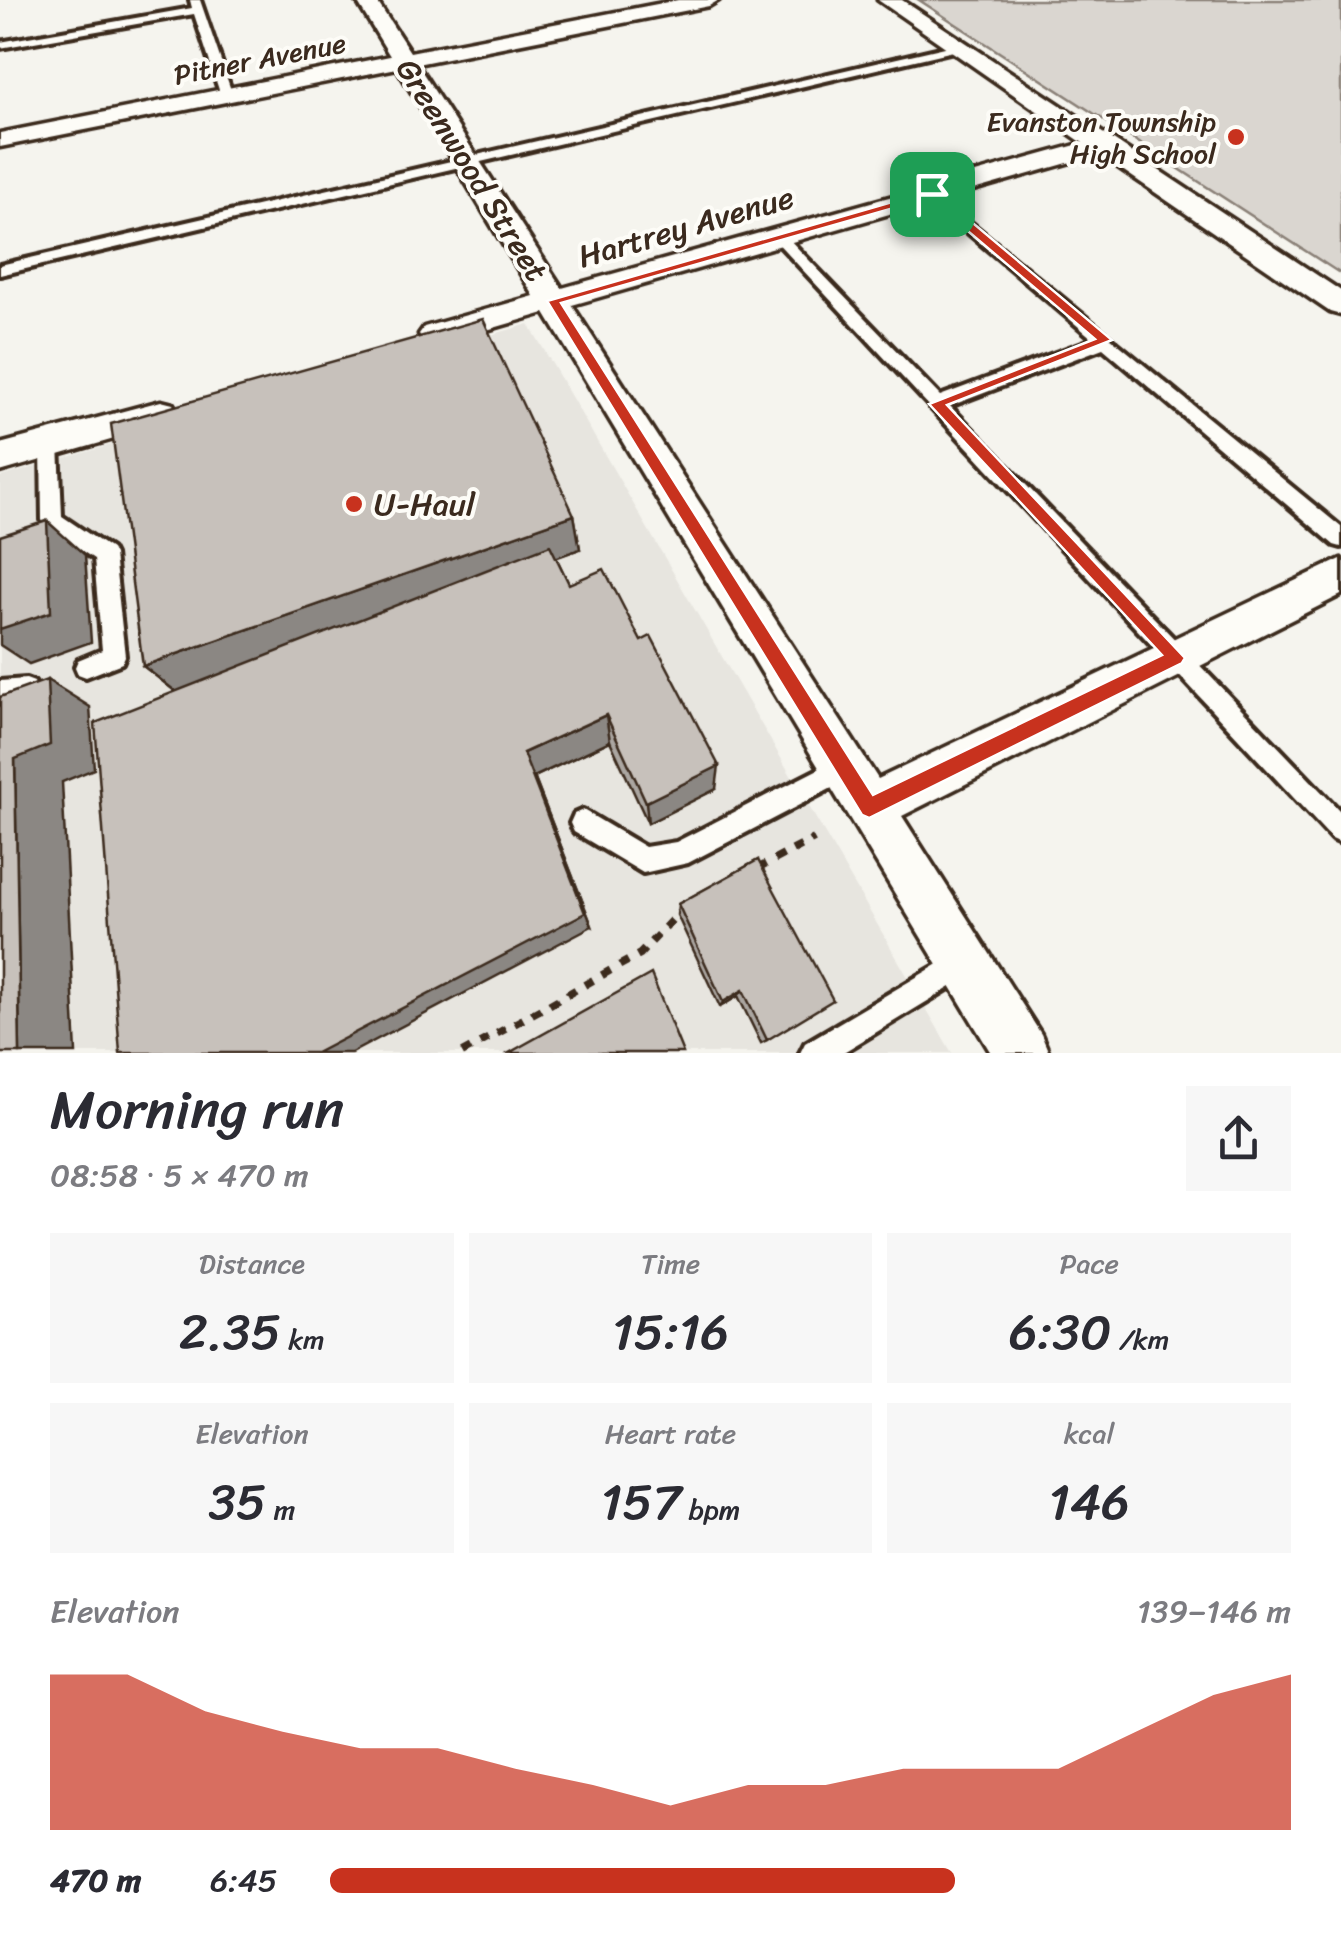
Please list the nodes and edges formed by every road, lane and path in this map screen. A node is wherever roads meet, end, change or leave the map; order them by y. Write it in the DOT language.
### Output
graph roads {
  1 [pos="366,0"];
  2 [pos="709,0"];
  3 [pos="888,0"];
  4 [pos="197,5"];
  5 [pos="0,45"];
  6 [pos="958,48"];
  7 [pos="404,61"];
  8 [pos="228,96"];
  9 [pos="0,140"];
  10 [pos="1103,145"];
  11 [pos="467,162"];
  12 [pos="932,194"];
  13 [pos="780,237"];
  14 [pos="0,270"];
  15 [pos="554,301"];
  16 [pos="1341,305"];
  17 [pos="1105,340"];
  18 [pos="412,341"];
  19 [pos="936,404"];
  20 [pos="183,406"];
  21 [pos="50,444"];
  22 [pos="0,458"];
  23 [pos="1341,539"];
  24 [pos="1341,576"];
  25 [pos="1176,658"];
  26 [pos="86,667"];
  27 [pos="26,690"];
  28 [pos="0,692"];
  29 [pos="844,768"];
  30 [pos="869,808"];
  31 [pos="583,824"];
  32 [pos="1341,830"];
  33 [pos="814,840"];
  34 [pos="745,875"];
  35 [pos="694,902"];
  36 [pos="965,962"];
  37 [pos="462,1053"];
  38 [pos="815,1053"];
  39 [pos="1022,1053"];
  1 -- 7 [label="street, Greenwood Street"];
  2 -- 7 [label="street, Pitner Avenue"];
  3 -- 6 [label="street"];
  4 -- 5 [label="lane"];
  4 -- 8 [label="lane"];
  6 -- 10 [label="street"];
  6 -- 11 [label="lane"];
  7 -- 8 [label="street, Pitner Avenue"];
  7 -- 11 [label="street, Greenwood Street"];
  8 -- 9 [label="street, Pitner Avenue"];
  10 -- 12 [label="street, Hartrey Avenue"];
  10 -- 16 [label="street"];
  11 -- 14 [label="lane"];
  11 -- 15 [label="street, Greenwood Street"];
  12 -- 13 [label="street, Hartrey Avenue"];
  12 -- 17 [label="lane"];
  13 -- 15 [label="street, Hartrey Avenue"];
  13 -- 19 [label="lane"];
  15 -- 18 [label="street, Hartrey Avenue"];
  15 -- 29 [label="street, Greenwood Street"];
  17 -- 19 [label="lane"];
  17 -- 23 [label="lane"];
  19 -- 25 [label="lane"];
  20 -- 21 [label="street"];
  21 -- 22 [label="street"];
  21 -- 26 [label="lane"];
  24 -- 25 [label="street"];
  25 -- 30 [label="street"];
  25 -- 32 [label="lane"];
  27 -- 28 [label="lane"];
  29 -- 30 [label="street, Greenwood Street"];
  29 -- 31 [label="lane"];
  30 -- 36 [label="street, Greenwood Street"];
  33 -- 34 [label="path"];
  35 -- 37 [label="path"];
  36 -- 38 [label="lane"];
  36 -- 39 [label="street, Greenwood Street"];
}
